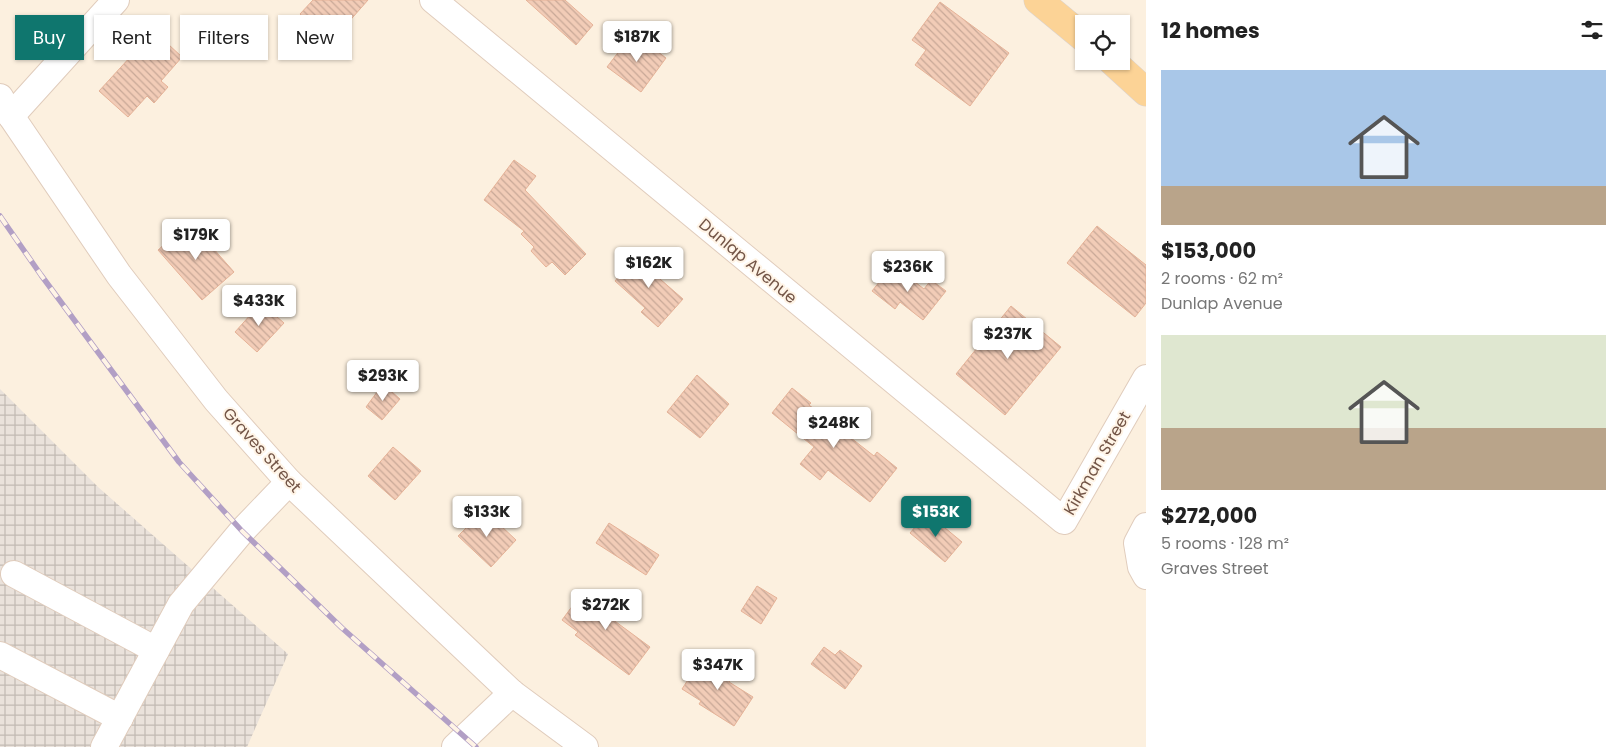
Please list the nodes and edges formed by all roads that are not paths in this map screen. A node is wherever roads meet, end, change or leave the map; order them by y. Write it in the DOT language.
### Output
graph roads {
  1 [pos="116,0"];
  2 [pos="433,0"];
  3 [pos="1038,0"];
  4 [pos="1075,31"];
  5 [pos="1122,70"];
  6 [pos="1146,92"];
  7 [pos="6,106"];
  8 [pos="1146,378"];
  9 [pos="289,482"];
  10 [pos="1064,521"];
  11 [pos="1146,526"];
  12 [pos="14,574"];
  13 [pos="1146,576"];
  14 [pos="156,650"];
  15 [pos="0,655"];
  16 [pos="512,693"];
  17 [pos="120,718"];
  18 [pos="104,747"];
  19 [pos="455,747"];
  20 [pos="585,747"];
  1 -- 7 [label="street"];
  2 -- 10 [label="street, Dunlap Avenue"];
  3 -- 4 [label="main road"];
  5 -- 6 [label="main road"];
  7 -- 9 [label="street, Graves Street"];
  8 -- 10 [label="street, Kirkman Street"];
  9 -- 14 [label="street"];
  9 -- 16 [label="street, Graves Street"];
  11 -- 13 [label="street"];
  12 -- 14 [label="street"];
  14 -- 17 [label="street"];
  15 -- 17 [label="street"];
  16 -- 19 [label="street"];
  16 -- 20 [label="street, Graves Street"];
  17 -- 18 [label="street"];
}
